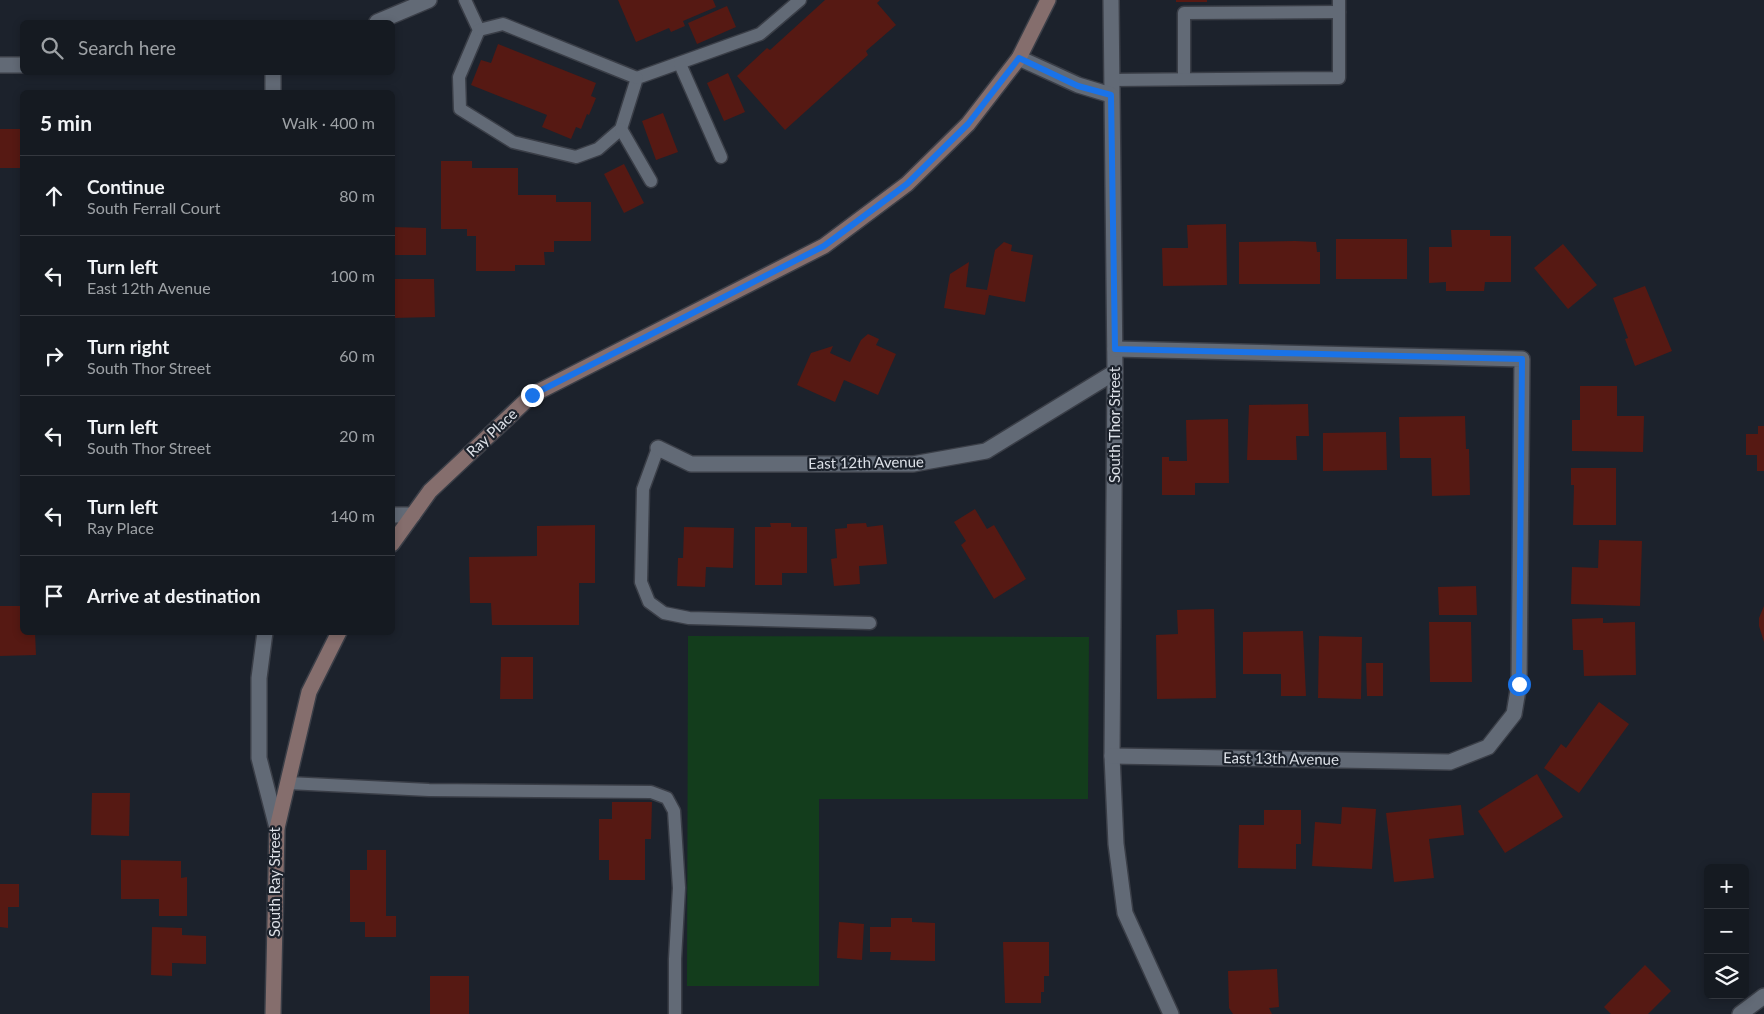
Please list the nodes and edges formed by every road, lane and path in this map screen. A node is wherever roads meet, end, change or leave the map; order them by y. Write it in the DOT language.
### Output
graph roads {
  1 [pos="429,0"];
  2 [pos="465,0"];
  3 [pos="800,0"];
  4 [pos="1048,0"];
  5 [pos="1111,0"];
  6 [pos="1339,6"];
  7 [pos="383,20"];
  8 [pos="480,30"];
  9 [pos="1019,58"];
  10 [pos="680,64"];
  11 [pos="0,65"];
  12 [pos="20,65"];
  13 [pos="273,75"];
  14 [pos="637,78"];
  15 [pos="1184,80"];
  16 [pos="1111,88"];
  17 [pos="273,90"];
  18 [pos="621,129"];
  19 [pos="721,156"];
  20 [pos="651,181"];
  21 [pos="1115,349"];
  22 [pos="1115,372"];
  23 [pos="658,448"];
  24 [pos="395,515"];
  25 [pos="413,515"];
  26 [pos="395,540"];
  27 [pos="870,623"];
  28 [pos="265,635"];
  29 [pos="338,635"];
  30 [pos="1112,756"];
  31 [pos="288,783"];
  32 [pos="277,828"];
  33 [pos="1764,996"];
  34 [pos="273,1014"];
  35 [pos="675,1014"];
  36 [pos="1171,1014"];
  37 [pos="1740,1014"];
  1 -- 7 [label="street"];
  2 -- 8 [label="lane"];
  3 -- 10 [label="lane"];
  4 -- 9 [label="main road, Ray Place"];
  5 -- 16 [label="street, South Thor Street"];
  6 -- 15 [label="lane"];
  6 -- 15 [label="lane"];
  8 -- 14 [label="lane"];
  8 -- 18 [label="lane"];
  9 -- 16 [label="street"];
  9 -- 25 [label="main road, Ray Place"];
  10 -- 14 [label="lane"];
  10 -- 19 [label="lane"];
  11 -- 12 [label="street"];
  13 -- 17 [label="street"];
  14 -- 18 [label="lane"];
  15 -- 16 [label="lane"];
  16 -- 21 [label="street, South Thor Street"];
  18 -- 20 [label="lane"];
  21 -- 22 [label="street, South Thor Street"];
  21 -- 30 [label="street, East 13th Avenue"];
  22 -- 23 [label="street, East 12th Avenue"];
  22 -- 30 [label="street, South Thor Street"];
  23 -- 27 [label="lane"];
  24 -- 25 [label="street"];
  25 -- 26 [label="main road, Ray Place"];
  28 -- 32 [label="street, South Ray Street"];
  29 -- 31 [label="main road"];
  30 -- 36 [label="street, South Thor Street"];
  31 -- 32 [label="main road"];
  31 -- 35 [label="lane"];
  32 -- 34 [label="main road, South Ray Street"];
  33 -- 37 [label="street"];
}
